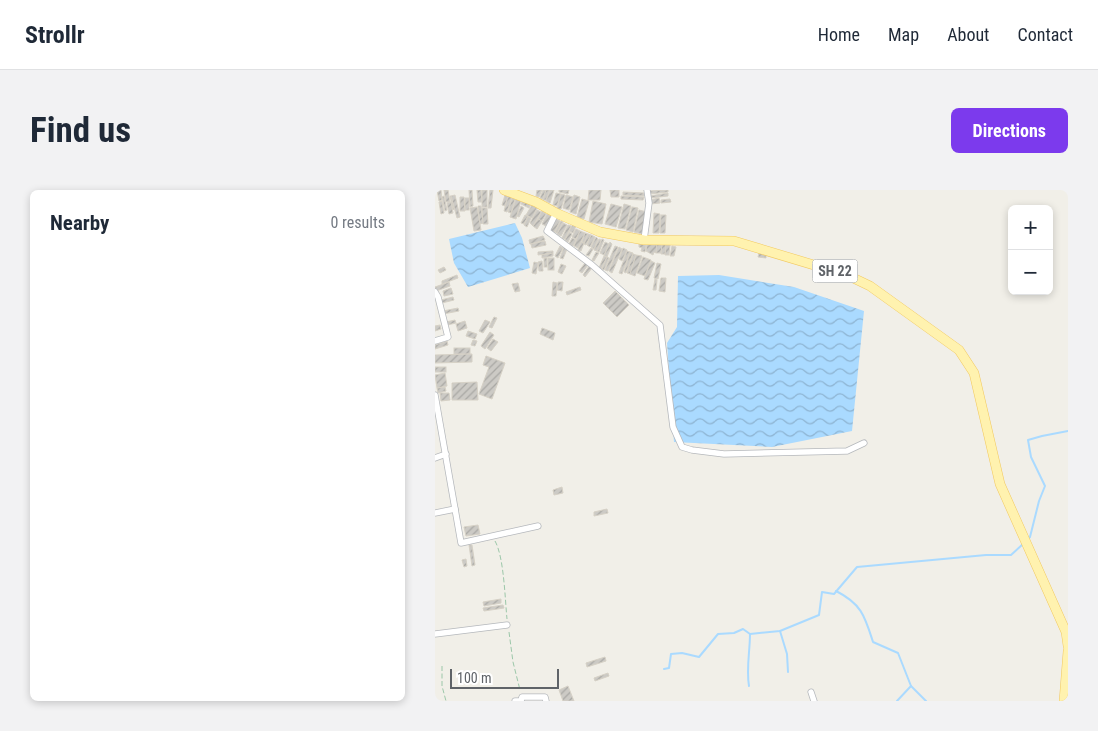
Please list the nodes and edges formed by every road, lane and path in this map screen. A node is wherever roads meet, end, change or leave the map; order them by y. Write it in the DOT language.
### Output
graph roads {
  1 [pos="504,190"];
  2 [pos="647,190"];
  3 [pos="556,213"];
  4 [pos="644,240"];
  5 [pos="436,296"];
  6 [pos="435,341"];
  7 [pos="435,395"];
  8 [pos="864,443"];
  9 [pos="446,454"];
  10 [pos="435,458"];
  11 [pos="455,509"];
  12 [pos="435,513"];
  13 [pos="538,526"];
  14 [pos="492,536"];
  15 [pos="507,625"];
  16 [pos="435,634"];
  17 [pos="1068,646"];
  18 [pos="1068,651"];
  19 [pos="442,666"];
  20 [pos="811,692"];
  21 [pos="522,697"];
  22 [pos="446,701"];
  23 [pos="515,701"];
  24 [pos="546,701"];
  25 [pos="814,701"];
  26 [pos="1064,701"];
  1 -- 3 [label="main road, SH 22"];
  2 -- 4 [label="street"];
  3 -- 4 [label="main road, SH 22"];
  3 -- 8 [label="street"];
  4 -- 17 [label="main road, SH 22"];
  5 -- 6 [label="street"];
  7 -- 9 [label="street"];
  9 -- 10 [label="street"];
  9 -- 11 [label="street"];
  11 -- 12 [label="street"];
  11 -- 14 [label="street"];
  13 -- 14 [label="street"];
  14 -- 15 [label="path"];
  15 -- 16 [label="street"];
  15 -- 21 [label="path"];
  18 -- 26 [label="main road"];
  19 -- 22 [label="path"];
  20 -- 25 [label="street"];
  21 -- 23 [label="street"];
  21 -- 24 [label="street"];
}
